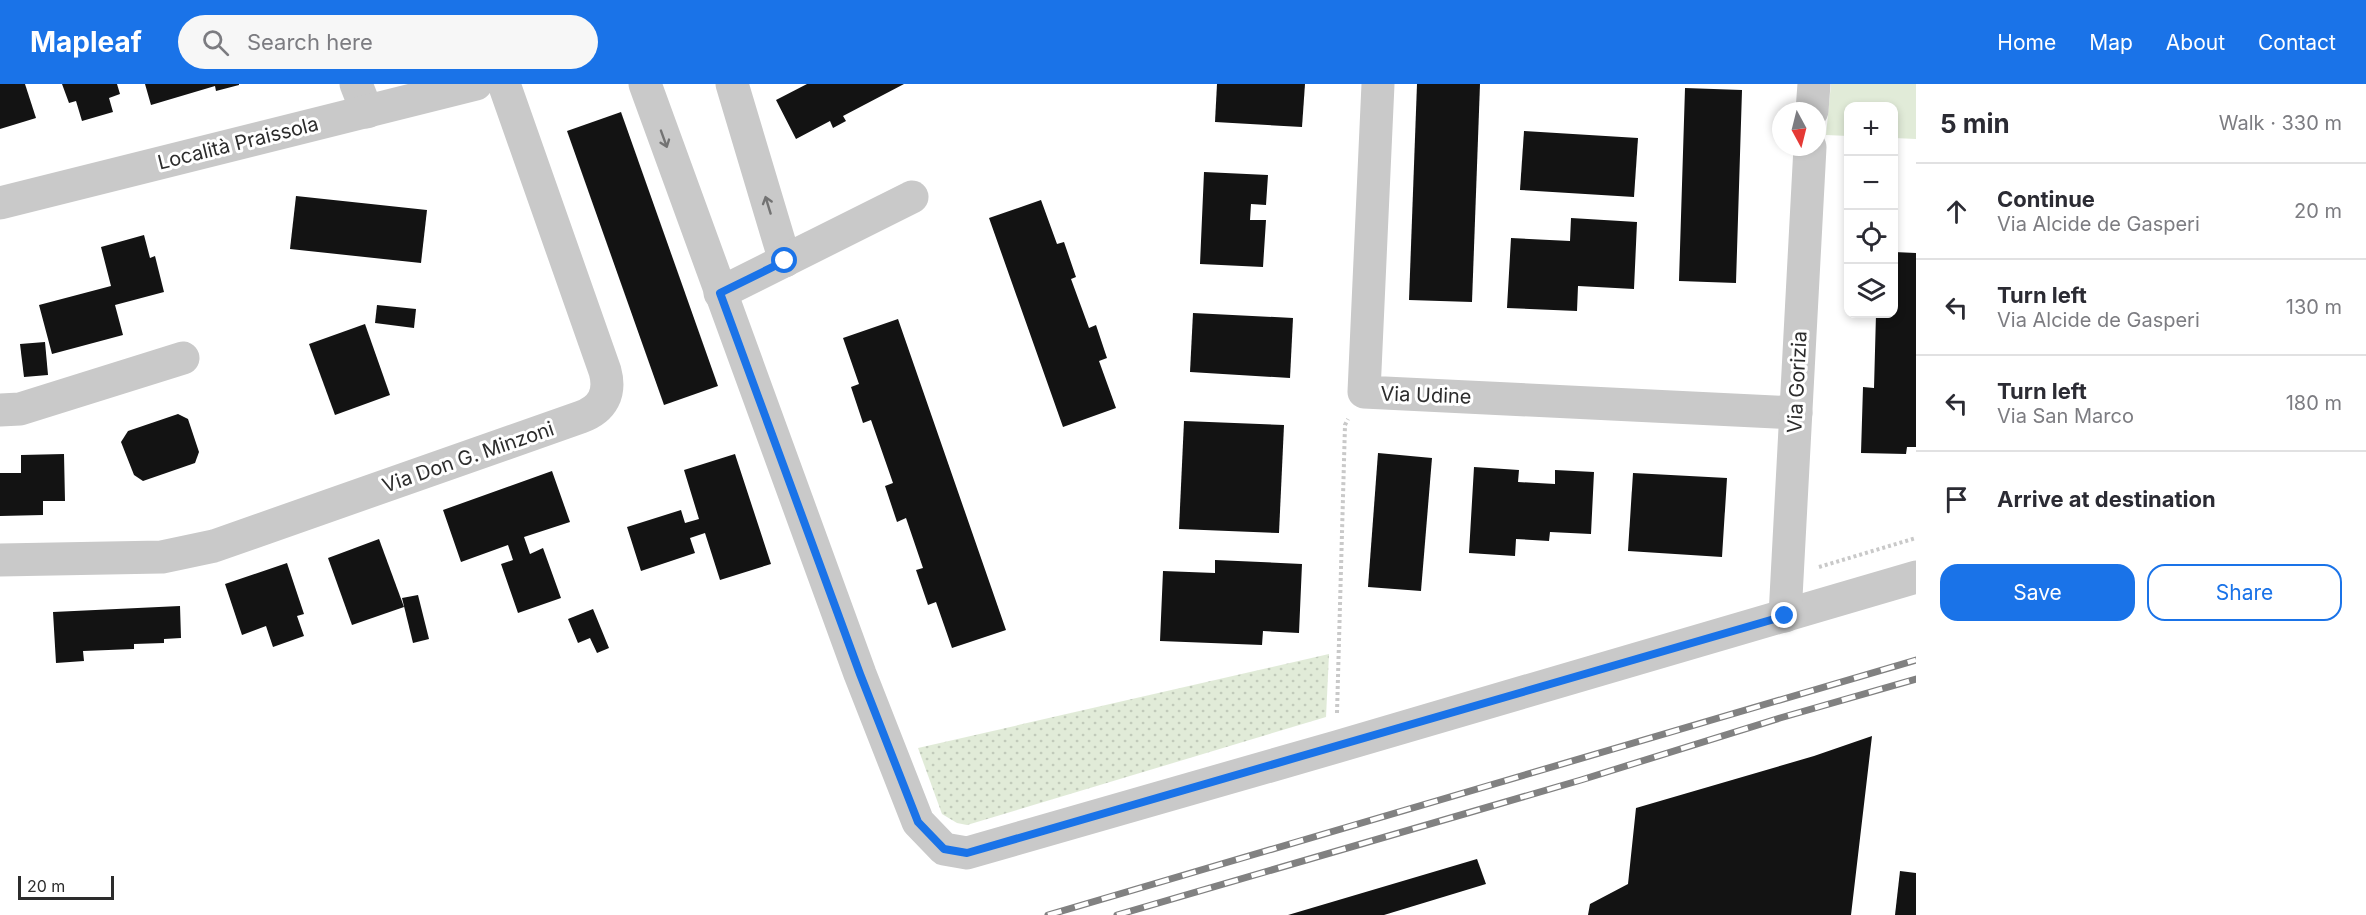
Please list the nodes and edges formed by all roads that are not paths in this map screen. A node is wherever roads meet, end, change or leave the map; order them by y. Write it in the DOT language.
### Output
graph roads {
  1 [pos="476,84"];
  2 [pos="504,84"];
  3 [pos="645,84"];
  4 [pos="732,84"];
  5 [pos="1378,84"];
  6 [pos="1814,84"];
  7 [pos="361,98"];
  8 [pos="1813,102"];
  9 [pos="1810,156"];
  10 [pos="912,197"];
  11 [pos="0,203"];
  12 [pos="785,261"];
  13 [pos="720,293"];
  14 [pos="183,358"];
  15 [pos="0,410"];
  16 [pos="1796,413"];
  17 [pos="0,560"];
  18 [pos="1916,577"];
  19 [pos="1785,616"];
  1 -- 7 [label="street, Località Praissola"];
  2 -- 17 [label="street, Via Don G. Minzoni"];
  3 -- 13 [label="street, one-way"];
  12 -- 4 [label="street, one-way"];
  5 -- 16 [label="street, Via Udine"];
  6 -- 8 [label="street"];
  7 -- 11 [label="street, Località Praissola"];
  9 -- 16 [label="street, Via Gorizia"];
  10 -- 12 [label="street"];
  12 -- 13 [label="street"];
  13 -- 19 [label="street"];
  14 -- 15 [label="street"];
  16 -- 19 [label="street, Via Gorizia"];
  18 -- 19 [label="street"];
}
